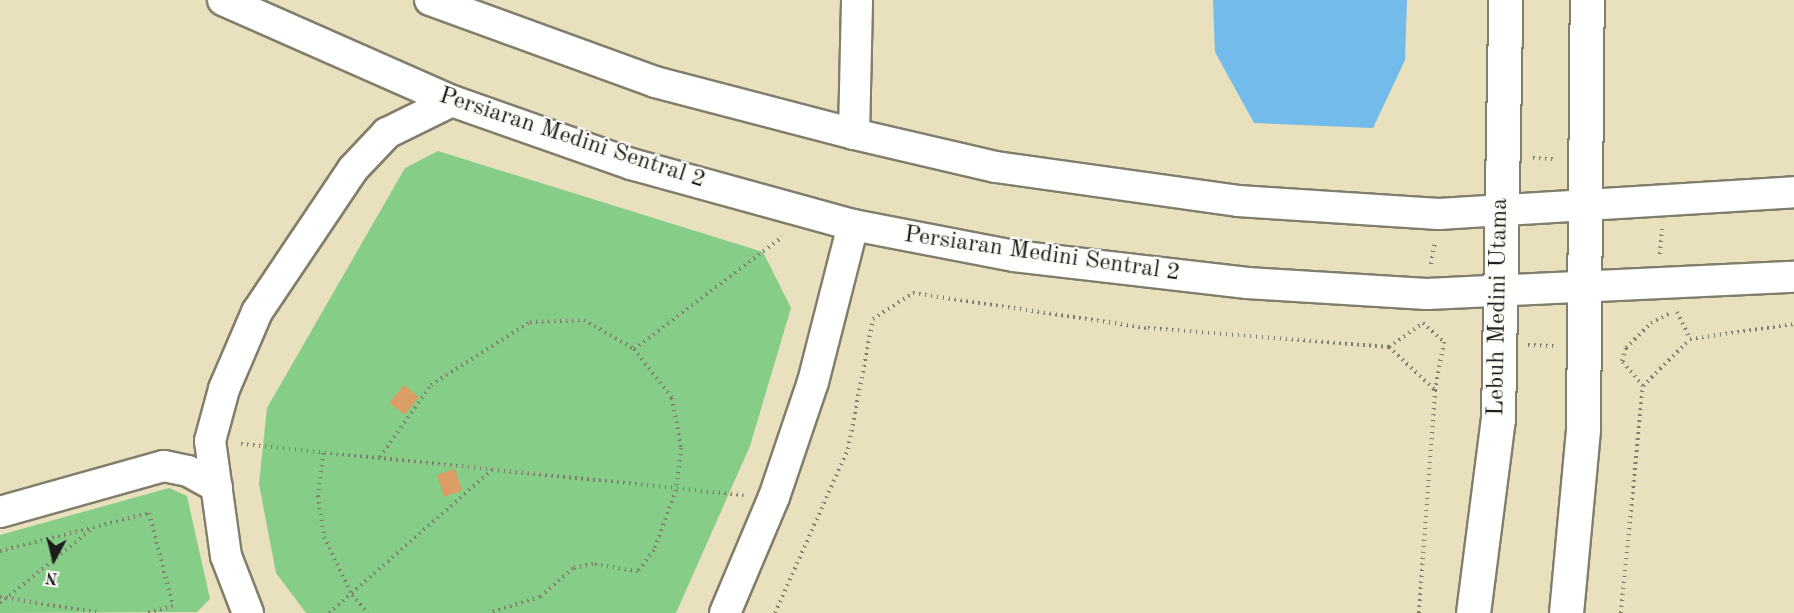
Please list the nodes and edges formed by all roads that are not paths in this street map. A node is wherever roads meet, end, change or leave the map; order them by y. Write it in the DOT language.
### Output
graph roads {
  1 [pos="223,0"];
  2 [pos="430,0"];
  3 [pos="857,0"];
  4 [pos="1505,0"];
  5 [pos="1587,0"];
  6 [pos="452,101"];
  7 [pos="854,134"];
  8 [pos="1794,192"];
  9 [pos="1583,208"];
  10 [pos="1500,210"];
  11 [pos="853,225"];
  12 [pos="1794,277"];
  13 [pos="1582,289"];
  14 [pos="1498,290"];
  15 [pos="217,487"];
  16 [pos="0,512"];
  17 [pos="242,611"];
  18 [pos="725,613"];
  19 [pos="1473,613"];
  20 [pos="1566,613"];
  1 -- 6 [label="street, Persiaran Medini Sentral 2"];
  2 -- 7 [label="street"];
  3 -- 7 [label="street"];
  4 -- 10 [label="main road, Lebuh Medini Utama"];
  5 -- 9 [label="main road"];
  6 -- 11 [label="street, Persiaran Medini Sentral 2"];
  6 -- 15 [label="street"];
  7 -- 10 [label="street"];
  8 -- 9 [label="street"];
  9 -- 10 [label="street"];
  9 -- 13 [label="main road"];
  10 -- 14 [label="main road, Lebuh Medini Utama"];
  11 -- 14 [label="street, Persiaran Medini Sentral 2"];
  11 -- 18 [label="street"];
  12 -- 13 [label="street, Persiaran Medini Sentral 2"];
  13 -- 14 [label="street, Persiaran Medini Sentral 2"];
  13 -- 20 [label="main road"];
  14 -- 19 [label="main road, Lebuh Medini Utama"];
  15 -- 16 [label="street"];
  15 -- 17 [label="street"];
}
